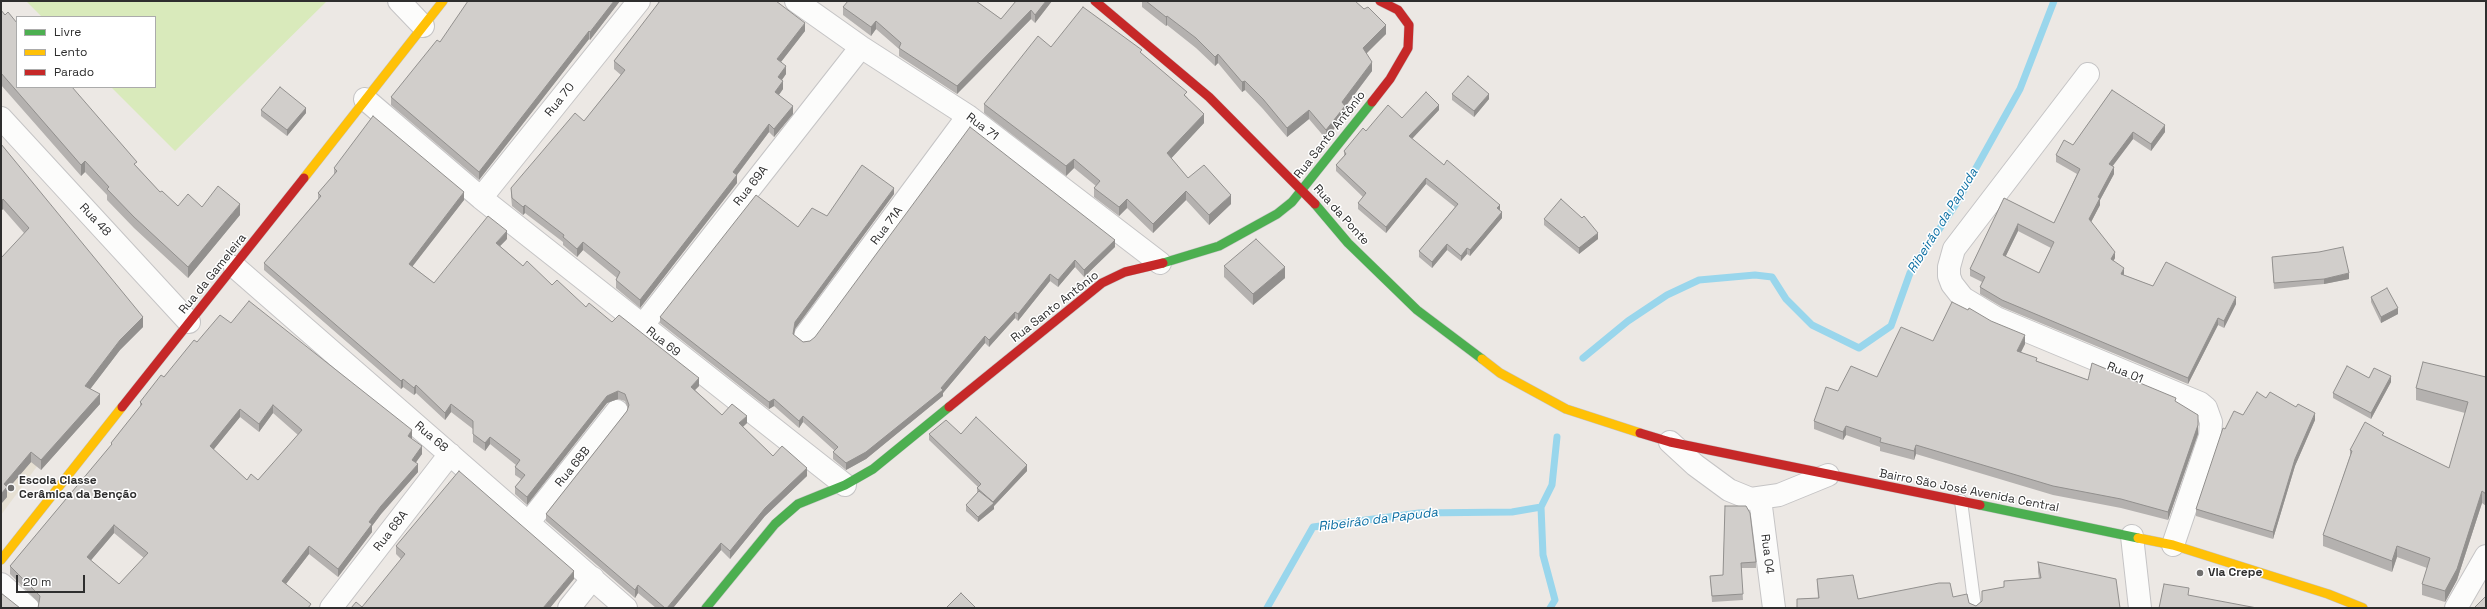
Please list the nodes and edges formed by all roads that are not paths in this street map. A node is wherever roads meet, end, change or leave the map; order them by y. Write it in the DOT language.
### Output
graph roads {
  1 [pos="399,1"];
  2 [pos="443,1"];
  3 [pos="639,1"];
  4 [pos="796,1"];
  5 [pos="1095,1"];
  6 [pos="1381,2"];
  7 [pos="423,26"];
  8 [pos="861,47"];
  9 [pos="2088,74"];
  10 [pos="364,99"];
  11 [pos="968,116"];
  12 [pos="1,118"];
  13 [pos="1303,190"];
  14 [pos="481,198"];
  15 [pos="1160,263"];
  16 [pos="235,267"];
  17 [pos="189,322"];
  18 [pos="642,326"];
  19 [pos="805,336"];
  20 [pos="1566,409"];
  21 [pos="617,411"];
  22 [pos="1670,442"];
  23 [pos="450,454"];
  24 [pos="1828,475"];
  25 [pos="845,485"];
  26 [pos="1760,499"];
  27 [pos="1961,501"];
  28 [pos="529,522"];
  29 [pos="2132,536"];
  30 [pos="2173,545"];
  31 [pos="2486,556"];
  32 [pos="1,560"];
  33 [pos="593,578"];
  34 [pos="1,584"];
  35 [pos="28,608"];
  36 [pos="331,608"];
  37 [pos="569,608"];
  38 [pos="626,608"];
  39 [pos="706,608"];
  40 [pos="1774,608"];
  41 [pos="1975,608"];
  42 [pos="2140,608"];
  43 [pos="2363,608"];
  44 [pos="2456,608"];
  1 -- 7 [label="street"];
  2 -- 7 [label="street, Rua da Gameleira"];
  3 -- 14 [label="street, Rua 70"];
  4 -- 8 [label="street, Rua 71"];
  5 -- 13 [label="street, Rua da Ponte"];
  6 -- 13 [label="street, Rua Santo Antônio"];
  7 -- 10 [label="street, Rua da Gameleira"];
  8 -- 11 [label="street, Rua 71"];
  8 -- 18 [label="street, Rua 69A"];
  9 -- 30 [label="street, Rua 01"];
  10 -- 14 [label="street, Rua 69"];
  10 -- 16 [label="street, Rua da Gameleira"];
  11 -- 15 [label="street, Rua 71"];
  11 -- 19 [label="street, Rua 71A"];
  12 -- 17 [label="street, Rua 48"];
  13 -- 15 [label="street, Rua Santo Antônio"];
  13 -- 20 [label="street, Rua da Ponte"];
  14 -- 18 [label="street, Rua 69"];
  15 -- 25 [label="street, Rua Santo Antônio"];
  16 -- 17 [label="street, Rua da Gameleira"];
  16 -- 23 [label="street, Rua 68"];
  17 -- 32 [label="street, Rua da Gameleira"];
  18 -- 25 [label="street, Rua 69"];
  20 -- 22 [label="street, Bairro São José Avenida Central"];
  21 -- 28 [label="street, Rua 68B"];
  22 -- 24 [label="street, Bairro São José Avenida Central"];
  22 -- 26 [label="street"];
  23 -- 28 [label="street, Rua 68"];
  23 -- 36 [label="street, Rua 68A"];
  24 -- 26 [label="street"];
  24 -- 27 [label="street, Bairro São José Avenida Central"];
  25 -- 39 [label="street, Rua Santo Antônio"];
  26 -- 40 [label="street, Rua 04"];
  27 -- 29 [label="street, Bairro São José Avenida Central"];
  27 -- 41 [label="lane"];
  28 -- 33 [label="street, Rua 68"];
  29 -- 30 [label="street, Bairro São José Avenida Central"];
  29 -- 42 [label="street"];
  30 -- 43 [label="street, Bairro São José Avenida Central"];
  31 -- 44 [label="street"];
  33 -- 37 [label="street"];
  33 -- 38 [label="street, Rua 68"];
  34 -- 35 [label="street"];
}
